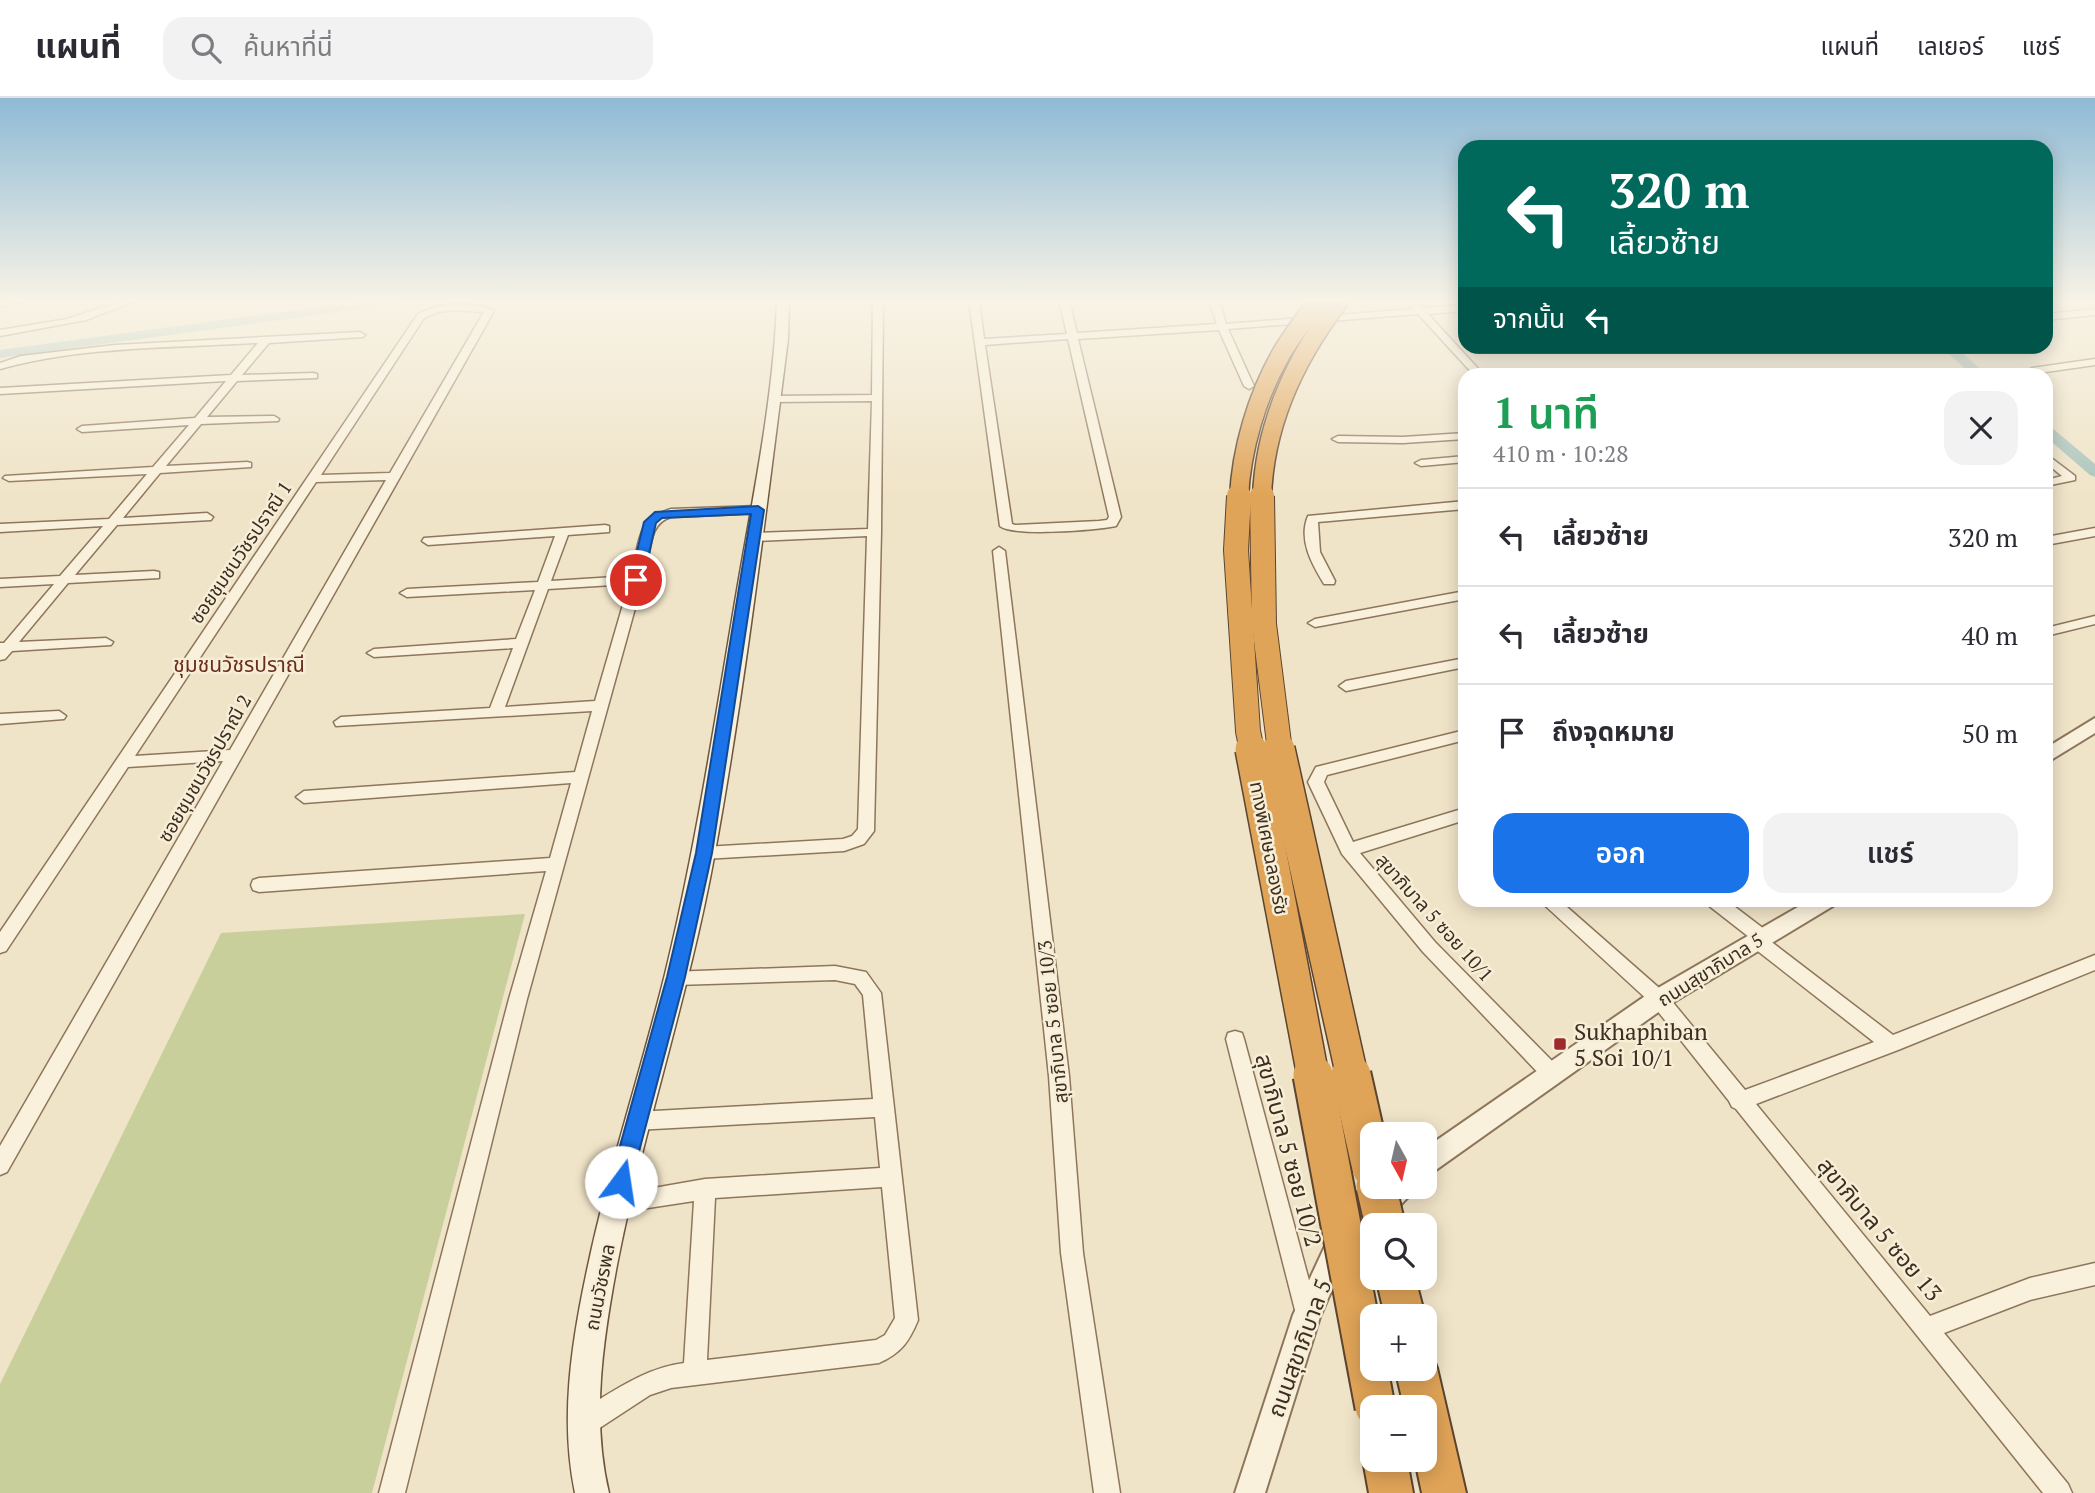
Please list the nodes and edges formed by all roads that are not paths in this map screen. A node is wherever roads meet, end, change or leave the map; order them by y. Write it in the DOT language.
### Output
graph roads {
  1 [pos="244,365"];
  2 [pos="389,365"];
  3 [pos="459,365"];
  4 [pos="779,365"];
  5 [pos="877,365"];
  6 [pos="983,365"];
  7 [pos="1080,365"];
  8 [pos="1239,365"];
  9 [pos="1275,365"];
  10 [pos="1297,365"];
  11 [pos="2073,365"];
  12 [pos="2053,368"];
  13 [pos="313,376"];
  14 [pos="232,378"];
  15 [pos="1249,387"];
  16 [pos="0,391"];
  17 [pos="877,398"];
  18 [pos="774,399"];
  19 [pos="274,419"];
  20 [pos="195,421"];
  21 [pos="82,429"];
  22 [pos="1458,436"];
  23 [pos="1338,439"];
  24 [pos="1458,460"];
  25 [pos="1421,463"];
  26 [pos="2053,463"];
  27 [pos="247,464"];
  28 [pos="156,469"];
  29 [pos="395,476"];
  30 [pos="9,478"];
  31 [pos="313,479"];
  32 [pos="2053,482"];
  33 [pos="1458,506"];
  34 [pos="758,510"];
  35 [pos="207,517"];
  36 [pos="116,520"];
  37 [pos="0,528"];
  38 [pos="606,530"];
  39 [pos="563,532"];
  40 [pos="875,532"];
  41 [pos="2095,532"];
  42 [pos="754,537"];
  43 [pos="2053,540"];
  44 [pos="428,541"];
  45 [pos="999,551"];
  46 [pos="154,575"];
  47 [pos="68,578"];
  48 [pos="636,580"];
  49 [pos="1329,581"];
  50 [pos="0,583"];
  51 [pos="542,585"];
  52 [pos="407,593"];
  53 [pos="1458,596"];
  54 [pos="2095,620"];
  55 [pos="1315,623"];
  56 [pos="2053,630"];
  57 [pos="106,642"];
  58 [pos="521,643"];
  59 [pos="3,650"];
  60 [pos="374,653"];
  61 [pos="1458,663"];
  62 [pos="1346,686"];
  63 [pos="600,706"];
  64 [pos="496,712"];
  65 [pos="59,716"];
  66 [pos="0,719"];
  67 [pos="341,722"];
  68 [pos="2095,724"];
  69 [pos="1458,737"];
  70 [pos="2053,752"];
  71 [pos="234,755"];
  72 [pos="121,762"];
  73 [pos="580,777"];
  74 [pos="304,797"];
  75 [pos="1458,816"];
  76 [pos="1348,850"];
  77 [pos="704,853"];
  78 [pos="555,864"];
  79 [pos="258,885"];
  80 [pos="1556,907"];
  81 [pos="1722,907"];
  82 [pos="1814,907"];
  83 [pos="1759,939"];
  84 [pos="0,946"];
  85 [pos="2095,961"];
  86 [pos="676,977"];
  87 [pos="1660,999"];
  88 [pos="1235,1039"];
  89 [pos="1891,1044"];
  90 [pos="1552,1074"];
  91 [pos="1739,1101"];
  92 [pos="884,1107"];
  93 [pos="636,1121"];
  94 [pos="1362,1122"];
  95 [pos="1437,1155"];
  96 [pos="0,1166"];
  97 [pos="890,1177"];
  98 [pos="705,1189"];
  99 [pos="1389,1199"];
  100 [pos="615,1203"];
  101 [pos="2095,1274"];
  102 [pos="1307,1315"];
  103 [pos="1927,1328"];
  104 [pos="695,1373"];
  105 [pos="1419,1381"];
  106 [pos="1373,1395"];
  107 [pos="586,1422"];
  108 [pos="1387,1472"];
  109 [pos="392,1493"];
  110 [pos="592,1493"];
  111 [pos="1107,1493"];
  112 [pos="1250,1493"];
  113 [pos="1391,1493"];
  114 [pos="1444,1493"];
  115 [pos="2059,1493"];
  1 -- 14 [label="street"];
  2 -- 31 [label="street, ซอยชุมชนวัชรปราณี 1"];
  3 -- 29 [label="street, ซอยชุมชนวัชรปราณี 2"];
  4 -- 18 [label="main road, ถนนวัชรพล"];
  5 -- 17 [label="street"];
  6 -- 7 [label="street"];
  8 -- 15 [label="street"];
  9 -- 106 [label="highway, ทางพิเศษฉลองรัช, bridge"];
  10 -- 94 [label="highway, ทางพิเศษฉลองรัช, bridge"];
  11 -- 12 [label="street"];
  13 -- 14 [label="street"];
  14 -- 16 [label="street"];
  14 -- 20 [label="street"];
  17 -- 18 [label="street"];
  17 -- 40 [label="street"];
  18 -- 34 [label="main road, ถนนวัชรพล"];
  19 -- 20 [label="street"];
  20 -- 21 [label="street"];
  20 -- 28 [label="street"];
  22 -- 23 [label="street"];
  24 -- 25 [label="street"];
  26 -- 32 [label="street"];
  27 -- 28 [label="street"];
  28 -- 30 [label="street"];
  28 -- 36 [label="street"];
  29 -- 31 [label="street"];
  29 -- 71 [label="street, ซอยชุมชนวัชรปราณี 2"];
  31 -- 72 [label="street, ซอยชุมชนวัชรปราณี 1"];
  33 -- 49 [label="street"];
  34 -- 42 [label="main road, ถนนวัชรพล"];
  34 -- 48 [label="street"];
  35 -- 36 [label="street"];
  36 -- 37 [label="street"];
  36 -- 47 [label="street"];
  38 -- 39 [label="street"];
  39 -- 44 [label="street"];
  39 -- 51 [label="street"];
  40 -- 42 [label="street"];
  40 -- 77 [label="street"];
  41 -- 43 [label="street"];
  42 -- 77 [label="main road, ถนนวัชรพล"];
  45 -- 111 [label="street, สุขาภิบาล 5 ซอย 10/3"];
  46 -- 47 [label="street"];
  47 -- 50 [label="street"];
  47 -- 59 [label="street"];
  48 -- 51 [label="street"];
  48 -- 63 [label="street"];
  51 -- 52 [label="street"];
  51 -- 58 [label="street"];
  53 -- 55 [label="street"];
  54 -- 56 [label="street"];
  57 -- 59 [label="street"];
  58 -- 60 [label="street"];
  58 -- 64 [label="street"];
  61 -- 62 [label="street"];
  63 -- 64 [label="street"];
  63 -- 73 [label="street"];
  64 -- 67 [label="street"];
  65 -- 66 [label="street"];
  68 -- 70 [label="street"];
  69 -- 76 [label="street, สุขาภิบาล 5 ซอย 10/1"];
  71 -- 72 [label="street"];
  71 -- 96 [label="street, ซอยชุมชนวัชรปราณี 2"];
  72 -- 84 [label="street, ซอยชุมชนวัชรปราณี 1"];
  73 -- 74 [label="street"];
  73 -- 78 [label="street"];
  75 -- 76 [label="street"];
  76 -- 90 [label="street, สุขาภิบาล 5 ซอย 10/1"];
  77 -- 86 [label="main road, ถนนวัชรพล"];
  78 -- 79 [label="street"];
  78 -- 109 [label="street"];
  80 -- 87 [label="street, สุขาภิบาล 5 ซอย 13"];
  81 -- 83 [label="street"];
  82 -- 83 [label="street, ถนนสุขาภิบาล 5"];
  83 -- 87 [label="street, ถนนสุขาภิบาล 5"];
  83 -- 89 [label="street"];
  85 -- 89 [label="street"];
  86 -- 92 [label="street"];
  86 -- 93 [label="main road, ถนนวัชรพล"];
  87 -- 90 [label="street, ถนนสุขาภิบาล 5"];
  87 -- 91 [label="street, สุขาภิบาล 5 ซอย 13"];
  88 -- 102 [label="street, สุขาภิบาล 5 ซอย 10/2"];
  89 -- 91 [label="street"];
  90 -- 95 [label="street, ถนนสุขาภิบาล 5"];
  91 -- 103 [label="street, สุขาภิบาล 5 ซอย 13"];
  92 -- 93 [label="street"];
  92 -- 97 [label="street"];
  93 -- 100 [label="main road, ถนนวัชรพล"];
  97 -- 98 [label="street"];
  97 -- 104 [label="street"];
  98 -- 100 [label="street"];
  98 -- 104 [label="street"];
  99 -- 102 [label="street, ถนนสุขาภิบาล 5"];
  100 -- 107 [label="main road, ถนนวัชรพล"];
  101 -- 103 [label="street"];
  102 -- 112 [label="street, ถนนสุขาภิบาล 5"];
  103 -- 115 [label="street, สุขาภิบาล 5 ซอย 13"];
  104 -- 107 [label="street"];
  105 -- 114 [label="highway"];
  107 -- 110 [label="main road, ถนนวัชรพล"];
  108 -- 113 [label="highway"];
}
